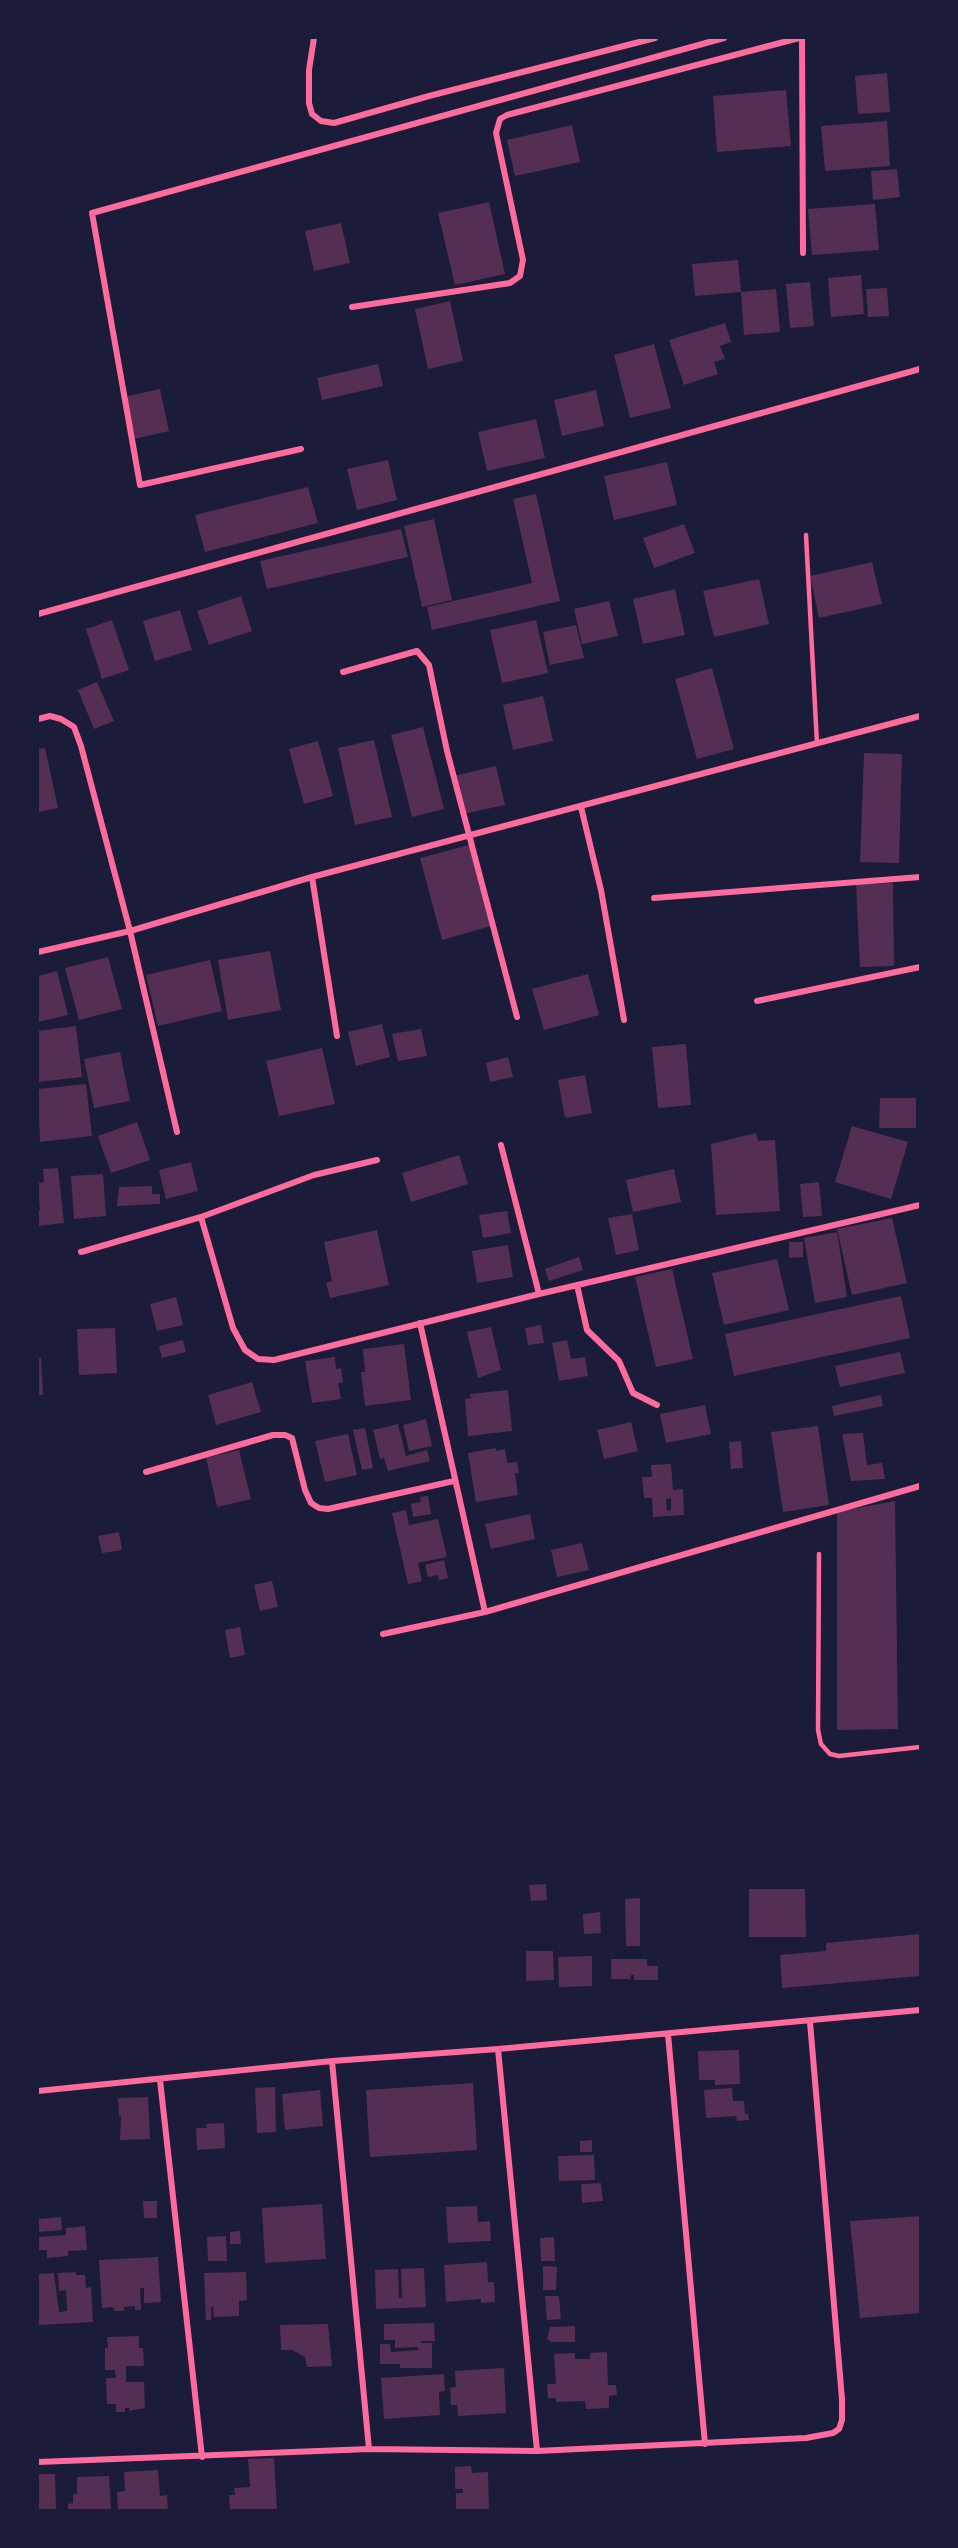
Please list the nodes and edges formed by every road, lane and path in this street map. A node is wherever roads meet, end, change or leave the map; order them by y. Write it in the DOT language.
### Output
graph roads {
  1 [pos="315,38"];
  2 [pos="655,38"];
  3 [pos="724,38"];
  4 [pos="801,38"];
  5 [pos="803,253"];
  6 [pos="352,307"];
  7 [pos="921,369"];
  8 [pos="301,450"];
  9 [pos="806,536"];
  10 [pos="38,614"];
  11 [pos="343,672"];
  12 [pos="921,716"];
  13 [pos="38,719"];
  14 [pos="818,744"];
  15 [pos="581,807"];
  16 [pos="468,836"];
  17 [pos="312,877"];
  18 [pos="921,877"];
  19 [pos="654,898"];
  20 [pos="130,931"];
  21 [pos="38,952"];
  22 [pos="921,967"];
  23 [pos="757,1001"];
  24 [pos="517,1017"];
  25 [pos="624,1020"];
  26 [pos="337,1036"];
  27 [pos="177,1132"];
  28 [pos="501,1144"];
  29 [pos="377,1160"];
  30 [pos="921,1205"];
  31 [pos="201,1217"];
  32 [pos="81,1252"];
  33 [pos="577,1285"];
  34 [pos="539,1294"];
  35 [pos="420,1323"];
  36 [pos="657,1406"];
  37 [pos="146,1472"];
  38 [pos="454,1481"];
  39 [pos="921,1486"];
  40 [pos="819,1554"];
  41 [pos="485,1611"];
  42 [pos="383,1634"];
  43 [pos="921,1747"];
  44 [pos="921,2010"];
  45 [pos="810,2022"];
  46 [pos="668,2034"];
  47 [pos="498,2049"];
  48 [pos="332,2061"];
  49 [pos="160,2080"];
  50 [pos="38,2091"];
  51 [pos="705,2444"];
  52 [pos="369,2449"];
  53 [pos="537,2451"];
  54 [pos="202,2457"];
  55 [pos="38,2462"];
  1 -- 2 [label="street"];
  3 -- 8 [label="street"];
  4 -- 5 [label="street"];
  4 -- 6 [label="street"];
  7 -- 10 [label="street"];
  9 -- 14 [label="lane"];
  11 -- 16 [label="street"];
  12 -- 14 [label="street"];
  13 -- 20 [label="street"];
  14 -- 15 [label="street"];
  15 -- 16 [label="street"];
  15 -- 25 [label="street"];
  16 -- 17 [label="street"];
  16 -- 24 [label="street"];
  17 -- 20 [label="street"];
  17 -- 26 [label="street"];
  18 -- 19 [label="street"];
  20 -- 21 [label="street"];
  20 -- 27 [label="street"];
  22 -- 23 [label="street"];
  28 -- 34 [label="street"];
  29 -- 31 [label="street"];
  30 -- 33 [label="street"];
  31 -- 32 [label="street"];
  31 -- 35 [label="street"];
  33 -- 34 [label="street"];
  33 -- 36 [label="street"];
  34 -- 35 [label="street"];
  35 -- 38 [label="street"];
  37 -- 38 [label="street"];
  38 -- 41 [label="street"];
  39 -- 41 [label="street"];
  40 -- 43 [label="lane"];
  41 -- 42 [label="street"];
  44 -- 45 [label="street"];
  45 -- 46 [label="street"];
  45 -- 51 [label="street"];
  46 -- 47 [label="street"];
  46 -- 51 [label="street"];
  47 -- 48 [label="street"];
  47 -- 53 [label="street"];
  48 -- 49 [label="street"];
  48 -- 52 [label="street"];
  49 -- 50 [label="street"];
  49 -- 54 [label="street"];
  51 -- 53 [label="street"];
  52 -- 53 [label="street"];
  52 -- 54 [label="street"];
  54 -- 55 [label="street"];
}
